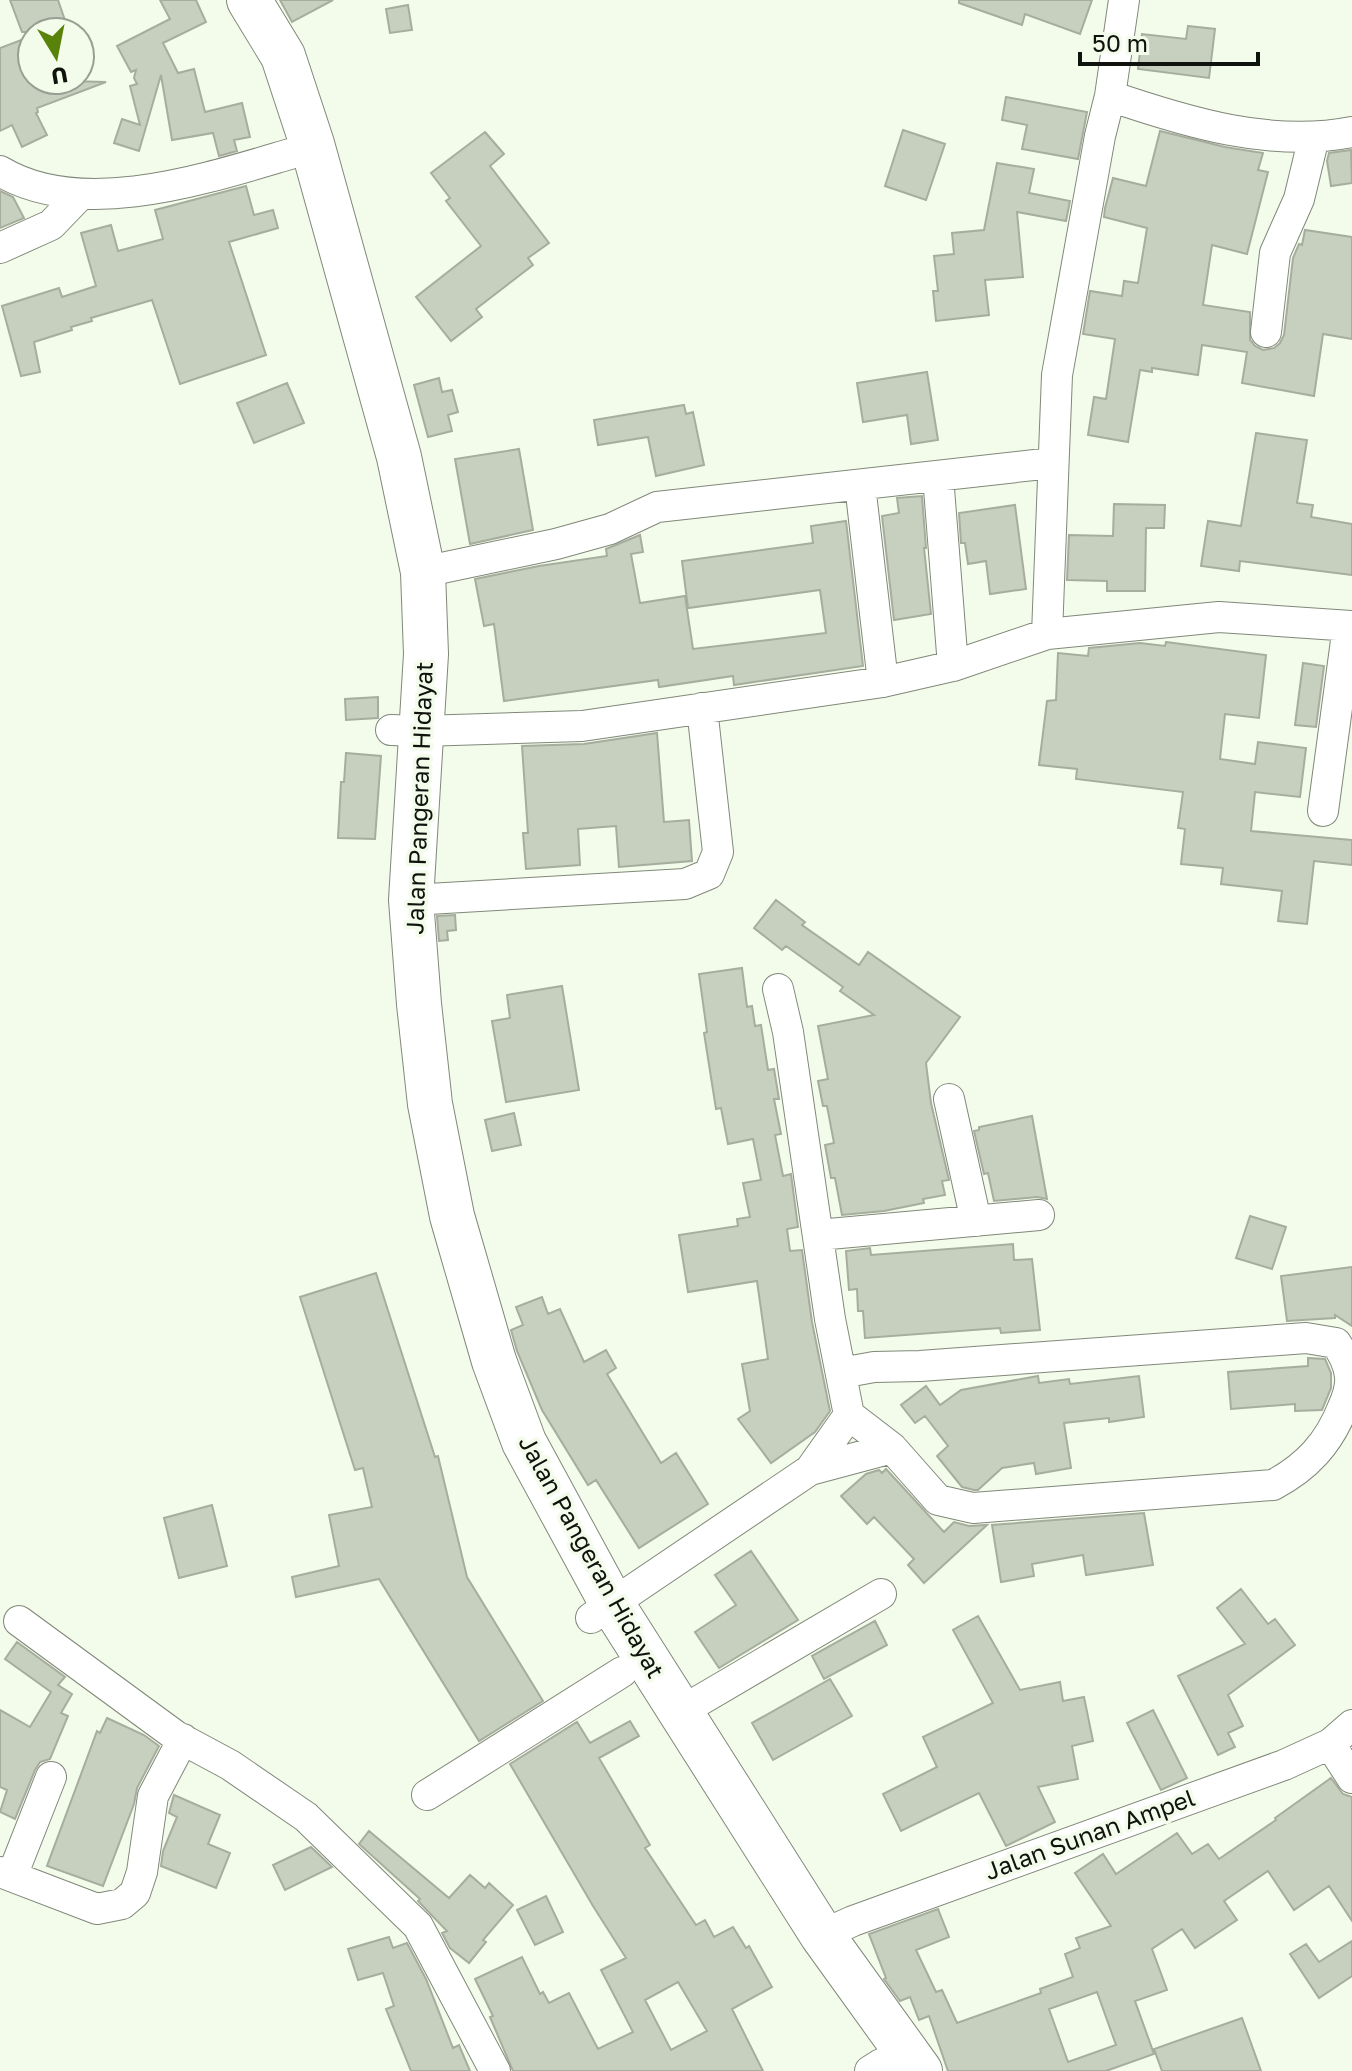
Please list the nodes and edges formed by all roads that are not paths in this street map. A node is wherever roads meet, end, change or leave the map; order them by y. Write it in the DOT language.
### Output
graph roads {
  1 [pos="222,0"];
  2 [pos="249,0"];
  3 [pos="1124,0"];
  4 [pos="1110,96"];
  5 [pos="1352,132"];
  6 [pos="1314,137"];
  7 [pos="290,154"];
  8 [pos="0,171"];
  9 [pos="79,196"];
  10 [pos="0,248"];
  11 [pos="1266,332"];
  12 [pos="1052,463"];
  13 [pos="938,476"];
  14 [pos="860,485"];
  15 [pos="423,572"];
  16 [pos="1350,626"];
  17 [pos="1047,634"];
  18 [pos="953,666"];
  19 [pos="883,682"];
  20 [pos="702,708"];
  21 [pos="406,731"];
  22 [pos="1323,811"];
  23 [pos="404,926"];
  24 [pos="778,989"];
  25 [pos="949,1099"];
  26 [pos="1039,1215"];
  27 [pos="976,1221"];
  28 [pos="818,1235"];
  29 [pos="841,1373"];
  30 [pos="849,1415"];
  31 [pos="892,1448"];
  32 [pos="810,1470"];
  33 [pos="881,1594"];
  34 [pos="601,1611"];
  35 [pos="19,1621"];
  36 [pos="622,1672"];
  37 [pos="680,1712"];
  38 [pos="1341,1734"];
  39 [pos="183,1739"];
  40 [pos="51,1777"];
  41 [pos="1352,1778"];
  42 [pos="427,1795"];
  43 [pos="6,1874"];
  44 [pos="810,1942"];
  45 [pos="889,2069"];
  46 [pos="495,2071"];
  1 -- 7 [label="highway, Jalan Pangeran Hidayat"];
  2 -- 15 [label="highway, Jalan Pangeran Hidayat"];
  3 -- 4 [label="street"];
  4 -- 6 [label="street"];
  4 -- 12 [label="street"];
  5 -- 6 [label="street"];
  6 -- 11 [label="street"];
  7 -- 9 [label="street"];
  7 -- 21 [label="highway, Jalan Pangeran Hidayat"];
  8 -- 9 [label="street"];
  9 -- 10 [label="street"];
  12 -- 13 [label="street"];
  12 -- 17 [label="street"];
  13 -- 14 [label="street"];
  13 -- 18 [label="street"];
  14 -- 15 [label="street"];
  14 -- 19 [label="street"];
  15 -- 21 [label="highway, Jalan Pangeran Hidayat"];
  16 -- 17 [label="street"];
  16 -- 22 [label="street"];
  17 -- 18 [label="street"];
  18 -- 19 [label="street"];
  19 -- 20 [label="street"];
  20 -- 21 [label="street"];
  20 -- 23 [label="street"];
  21 -- 23 [label="highway, Jalan Pangeran Hidayat"];
  23 -- 34 [label="highway, Jalan Pangeran Hidayat"];
  24 -- 28 [label="street"];
  25 -- 27 [label="street"];
  26 -- 27 [label="street"];
  27 -- 28 [label="street"];
  28 -- 29 [label="street"];
  29 -- 30 [label="street"];
  29 -- 31 [label="street"];
  30 -- 31 [label="street"];
  30 -- 32 [label="street"];
  31 -- 32 [label="street"];
  32 -- 34 [label="street"];
  33 -- 37 [label="street"];
  34 -- 36 [label="highway, Jalan Pangeran Hidayat"];
  34 -- 37 [label="highway, Jalan Pangeran Hidayat"];
  35 -- 39 [label="street"];
  36 -- 42 [label="street"];
  36 -- 44 [label="highway, Jalan Pangeran Hidayat"];
  37 -- 44 [label="highway, Jalan Pangeran Hidayat"];
  38 -- 41 [label="street"];
  38 -- 44 [label="street, Jalan Sunan Ampel"];
  39 -- 43 [label="street"];
  39 -- 46 [label="street"];
  40 -- 43 [label="street"];
  44 -- 45 [label="highway, Jalan Pangeran Hidayat"];
}
